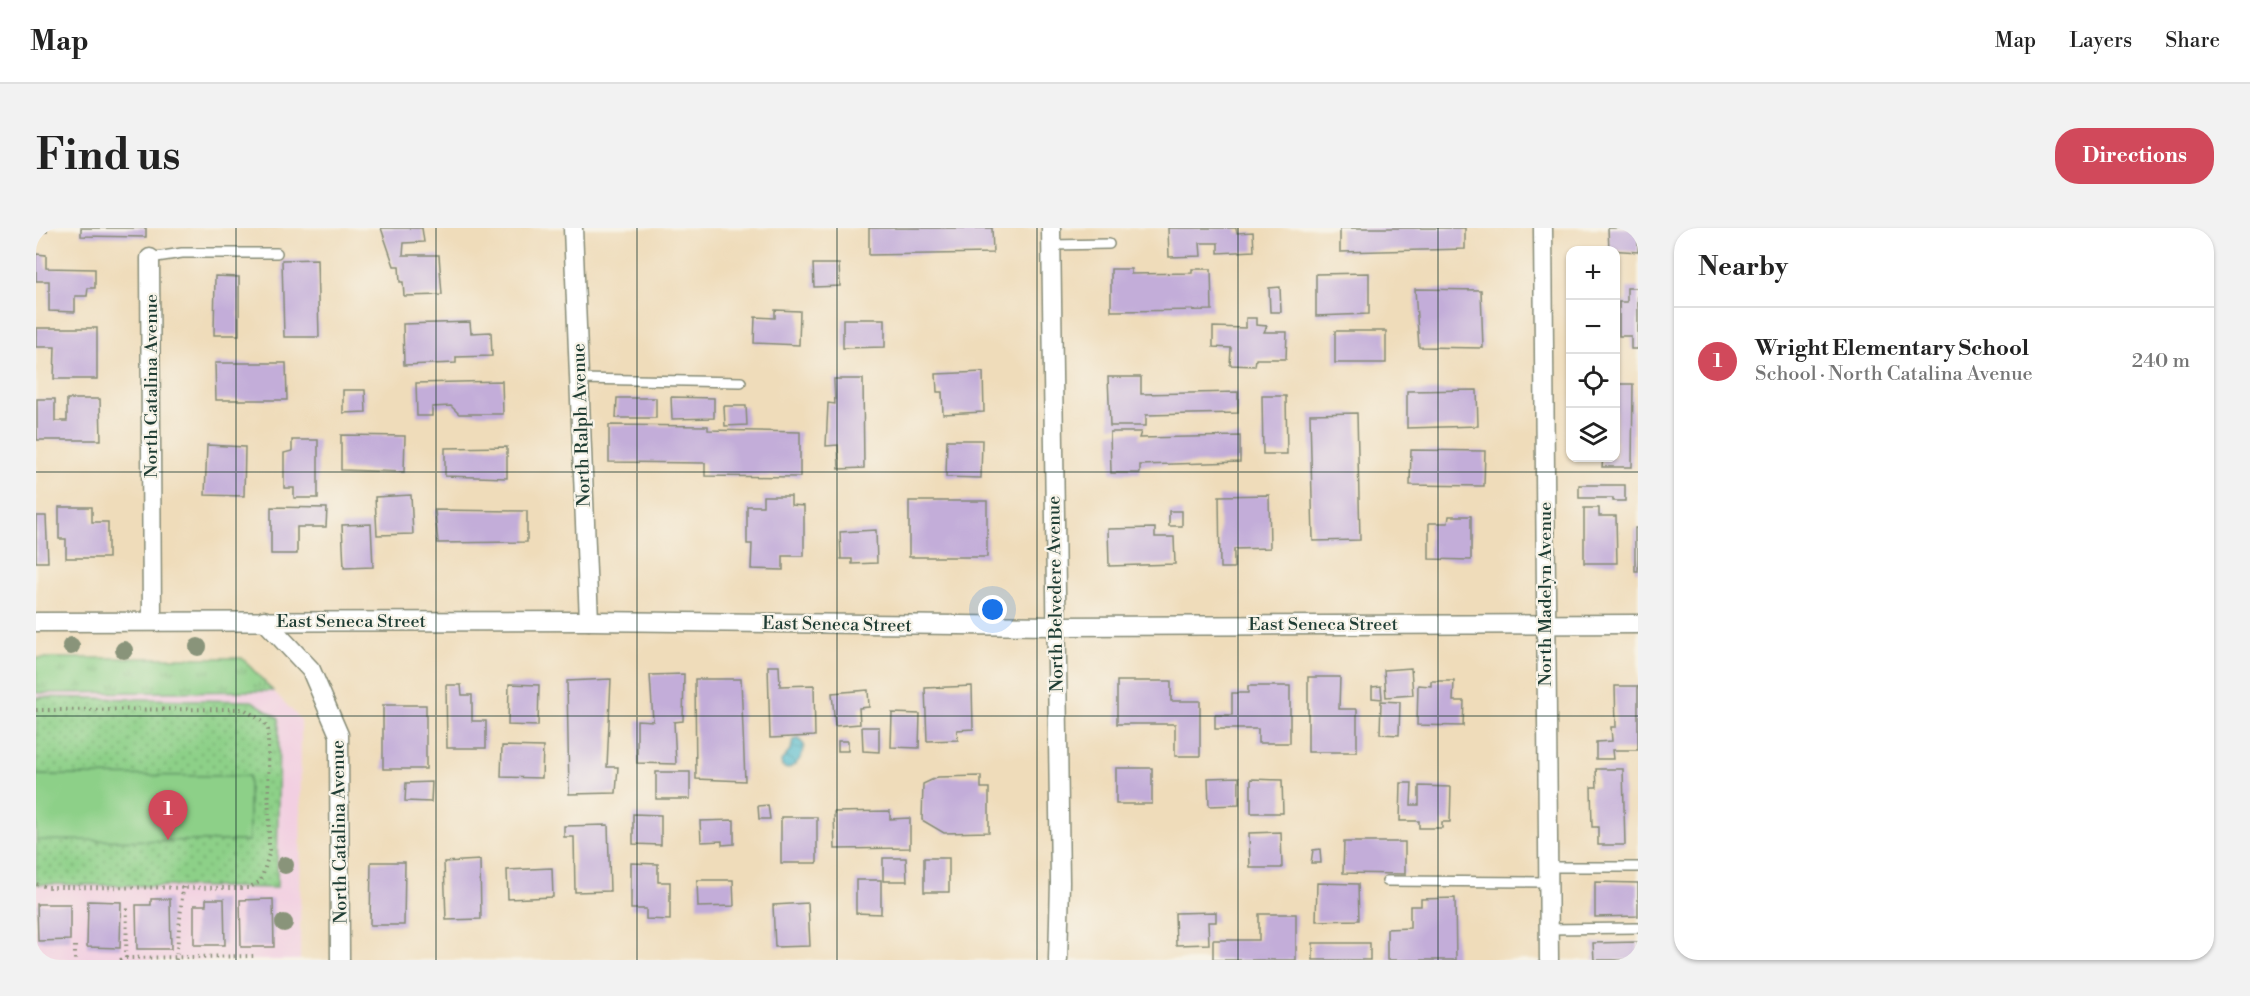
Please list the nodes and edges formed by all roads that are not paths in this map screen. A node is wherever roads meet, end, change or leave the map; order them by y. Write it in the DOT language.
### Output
graph roads {
  1 [pos="573,228"];
  2 [pos="1543,228"];
  3 [pos="1051,236"];
  4 [pos="1109,244"];
  5 [pos="277,253"];
  6 [pos="150,258"];
  7 [pos="579,379"];
  8 [pos="741,382"];
  9 [pos="264,620"];
  10 [pos="152,621"];
  11 [pos="589,621"];
  12 [pos="36,622"];
  13 [pos="1545,623"];
  14 [pos="1638,624"];
  15 [pos="1056,626"];
  16 [pos="1638,867"];
  17 [pos="1547,874"];
  18 [pos="1387,881"];
  19 [pos="1638,928"];
  20 [pos="1548,929"];
  21 [pos="340,960"];
  22 [pos="1058,960"];
  23 [pos="1549,960"];
  1 -- 7 [label="street, North Ralph Avenue"];
  2 -- 13 [label="street, North Madelyn Avenue"];
  3 -- 4 [label="lane"];
  3 -- 15 [label="street, North Belvedere Avenue"];
  5 -- 6 [label="lane"];
  6 -- 10 [label="street, North Catalina Avenue"];
  7 -- 8 [label="lane"];
  7 -- 11 [label="street, North Ralph Avenue"];
  9 -- 10 [label="street, East Seneca Street"];
  9 -- 11 [label="street, East Seneca Street"];
  9 -- 21 [label="street, North Catalina Avenue"];
  10 -- 12 [label="street, East Seneca Street"];
  11 -- 15 [label="street, East Seneca Street"];
  13 -- 14 [label="street, East Seneca Street"];
  13 -- 15 [label="street, East Seneca Street"];
  13 -- 17 [label="street, North Madelyn Avenue"];
  15 -- 22 [label="street, North Belvedere Avenue"];
  16 -- 17 [label="lane"];
  17 -- 18 [label="lane"];
  17 -- 20 [label="street, North Madelyn Avenue"];
  19 -- 20 [label="lane"];
  20 -- 23 [label="street, North Madelyn Avenue"];
}
